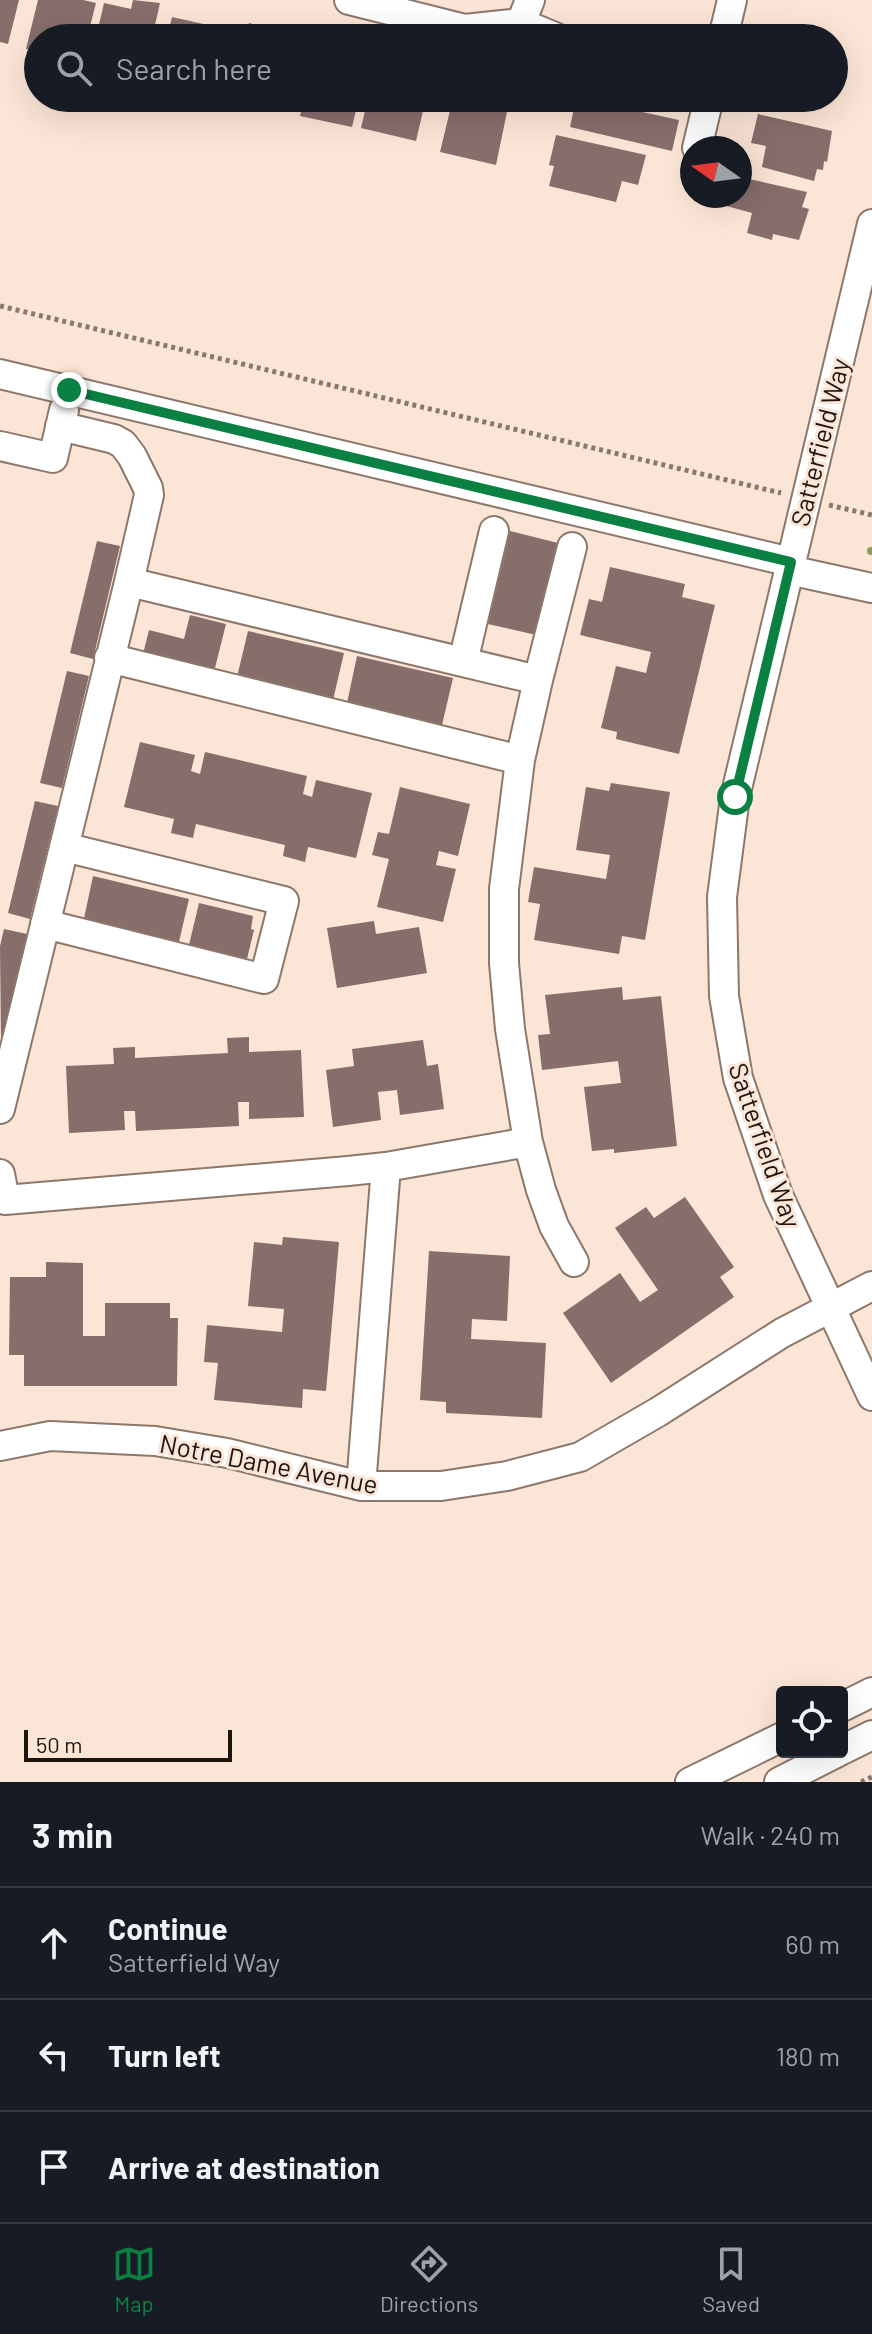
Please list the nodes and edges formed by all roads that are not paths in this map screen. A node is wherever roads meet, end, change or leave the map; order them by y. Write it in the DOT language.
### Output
graph roads {
  1 [pos="349,0"];
  2 [pos="732,0"];
  3 [pos="526,12"];
  4 [pos="445,24"];
  5 [pos="483,24"];
  6 [pos="726,24"];
  7 [pos="706,112"];
  8 [pos="700,136"];
  9 [pos="872,224"];
  10 [pos="0,374"];
  11 [pos="69,390"];
  12 [pos="60,426"];
  13 [pos="0,446"];
  14 [pos="494,531"];
  15 [pos="572,547"];
  16 [pos="790,566"];
  17 [pos="129,582"];
  18 [pos="872,588"];
  19 [pos="109,658"];
  20 [pos="463,662"];
  21 [pos="538,680"];
  22 [pos="520,760"];
  23 [pos="64,847"];
  24 [pos="45,924"];
  25 [pos="0,1109"];
  26 [pos="528,1142"];
  27 [pos="386,1167"];
  28 [pos="2,1192"];
  29 [pos="574,1262"];
  30 [pos="872,1286"];
  31 [pos="829,1308"];
  32 [pos="872,1396"];
  33 [pos="0,1446"];
  34 [pos="361,1486"];
  35 [pos="872,1692"];
  36 [pos="848,1704"];
  37 [pos="872,1735"];
  38 [pos="776,1740"];
  39 [pos="848,1747"];
  40 [pos="826,1758"];
  41 [pos="690,1782"];
  42 [pos="779,1782"];
  1 -- 4 [label="street"];
  2 -- 6 [label="street"];
  3 -- 5 [label="street"];
  7 -- 8 [label="street"];
  9 -- 16 [label="street, Satterfield Way"];
  10 -- 11 [label="street"];
  11 -- 12 [label="street"];
  11 -- 16 [label="street"];
  12 -- 13 [label="street"];
  12 -- 17 [label="street"];
  14 -- 20 [label="street"];
  15 -- 21 [label="street"];
  16 -- 18 [label="street"];
  16 -- 31 [label="street, Satterfield Way"];
  17 -- 19 [label="street"];
  17 -- 20 [label="street"];
  19 -- 22 [label="street"];
  19 -- 23 [label="street"];
  20 -- 21 [label="street"];
  21 -- 22 [label="street"];
  22 -- 26 [label="street"];
  23 -- 24 [label="street"];
  23 -- 24 [label="street"];
  24 -- 25 [label="street"];
  26 -- 27 [label="street"];
  26 -- 29 [label="street"];
  27 -- 28 [label="street"];
  27 -- 34 [label="street"];
  30 -- 31 [label="street, Notre Dame Avenue"];
  31 -- 32 [label="street, Satterfield Way"];
  31 -- 34 [label="street, Notre Dame Avenue"];
  33 -- 34 [label="street, Notre Dame Avenue"];
  35 -- 36 [label="street"];
  37 -- 39 [label="street"];
  38 -- 41 [label="street"];
  40 -- 42 [label="street"];
}
